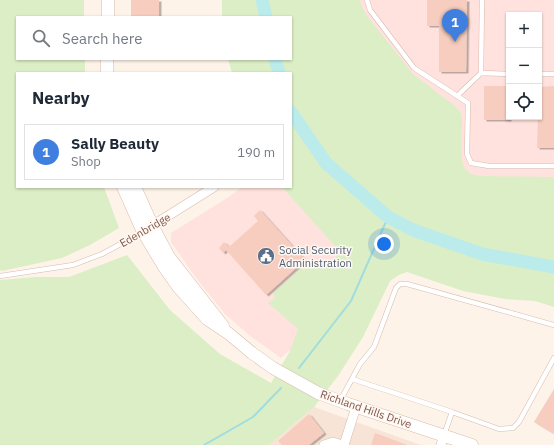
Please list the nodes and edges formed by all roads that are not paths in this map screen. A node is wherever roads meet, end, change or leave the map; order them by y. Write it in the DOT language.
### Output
graph roads {
  1 [pos="108,0"];
  2 [pos="367,0"];
  3 [pos="482,0"];
  4 [pos="108,16"];
  5 [pos="108,60"];
  6 [pos="107,72"];
  7 [pos="481,73"];
  8 [pos="506,74"];
  9 [pos="542,74"];
  10 [pos="554,74"];
  11 [pos="457,96"];
  12 [pos="554,166"];
  13 [pos="124,188"];
  14 [pos="135,188"];
  15 [pos="212,188"];
  16 [pos="148,229"];
  17 [pos="0,276"];
  18 [pos="554,325"];
  19 [pos="554,358"];
  20 [pos="352,379"];
  21 [pos="340,401"];
  22 [pos="356,407"];
  23 [pos="452,412"];
  24 [pos="443,440"];
  25 [pos="324,445"];
  26 [pos="343,445"];
  27 [pos="472,445"];
  1 -- 4 [label="street"];
  2 -- 11 [label="lane"];
  3 -- 7 [label="lane"];
  5 -- 6 [label="street"];
  7 -- 8 [label="lane"];
  7 -- 11 [label="lane"];
  9 -- 10 [label="lane"];
  11 -- 12 [label="lane"];
  13 -- 16 [label="street, Richland Hills Drive"];
  14 -- 16 [label="street, Richland Hills Drive"];
  15 -- 16 [label="street, Edenbridge"];
  16 -- 17 [label="lane, Edenbridge"];
  16 -- 21 [label="street, Richland Hills Drive"];
  18 -- 20 [label="lane"];
  19 -- 23 [label="lane"];
  20 -- 21 [label="lane"];
  20 -- 23 [label="lane"];
  21 -- 22 [label="street, Richland Hills Drive"];
  22 -- 24 [label="street, Richland Hills Drive"];
  22 -- 26 [label="street"];
  23 -- 24 [label="lane"];
  24 -- 27 [label="street, Richland Hills Drive"];
  25 -- 26 [label="street"];
}
